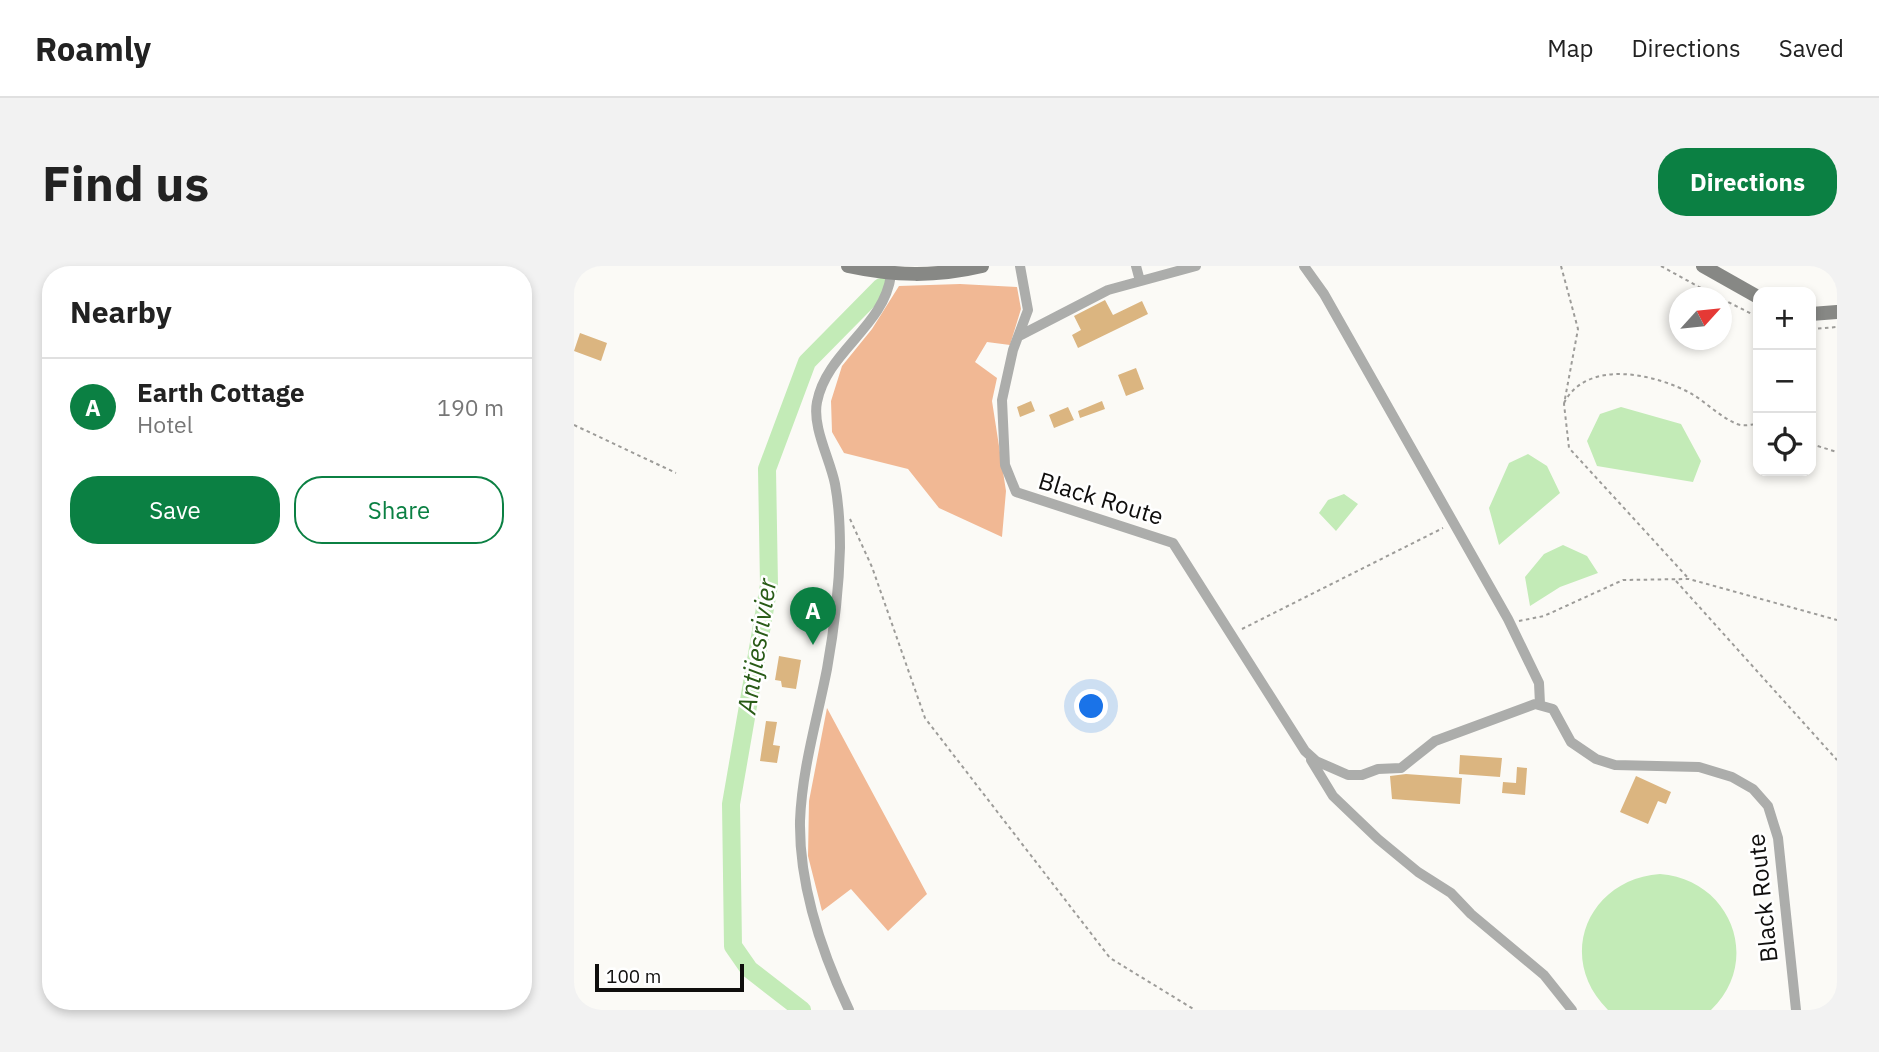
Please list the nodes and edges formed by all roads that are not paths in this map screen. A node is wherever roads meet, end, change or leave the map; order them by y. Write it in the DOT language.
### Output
graph roads {
  1 [pos="848,266"];
  2 [pos="982,266"];
  3 [pos="1020,266"];
  4 [pos="1136,266"];
  5 [pos="1196,266"];
  6 [pos="1304,266"];
  7 [pos="1703,266"];
  8 [pos="891,275"];
  9 [pos="1140,281"];
  10 [pos="1753,294"];
  11 [pos="1837,312"];
  12 [pos="1816,314"];
  13 [pos="1019,336"];
  14 [pos="1540,704"];
  15 [pos="1305,751"];
  16 [pos="849,1010"];
  17 [pos="1572,1010"];
  18 [pos="1796,1010"];
  1 -- 8 [label="main road"];
  2 -- 8 [label="main road"];
  3 -- 13 [label="street, Black Route"];
  4 -- 9 [label="street"];
  5 -- 9 [label="street"];
  6 -- 14 [label="street"];
  7 -- 10 [label="main road"];
  8 -- 16 [label="street"];
  9 -- 13 [label="street"];
  11 -- 12 [label="main road"];
  13 -- 15 [label="street, Black Route"];
  14 -- 15 [label="street, Black Route"];
  14 -- 18 [label="street, Black Route"];
  15 -- 17 [label="street, Black Route"];
}
